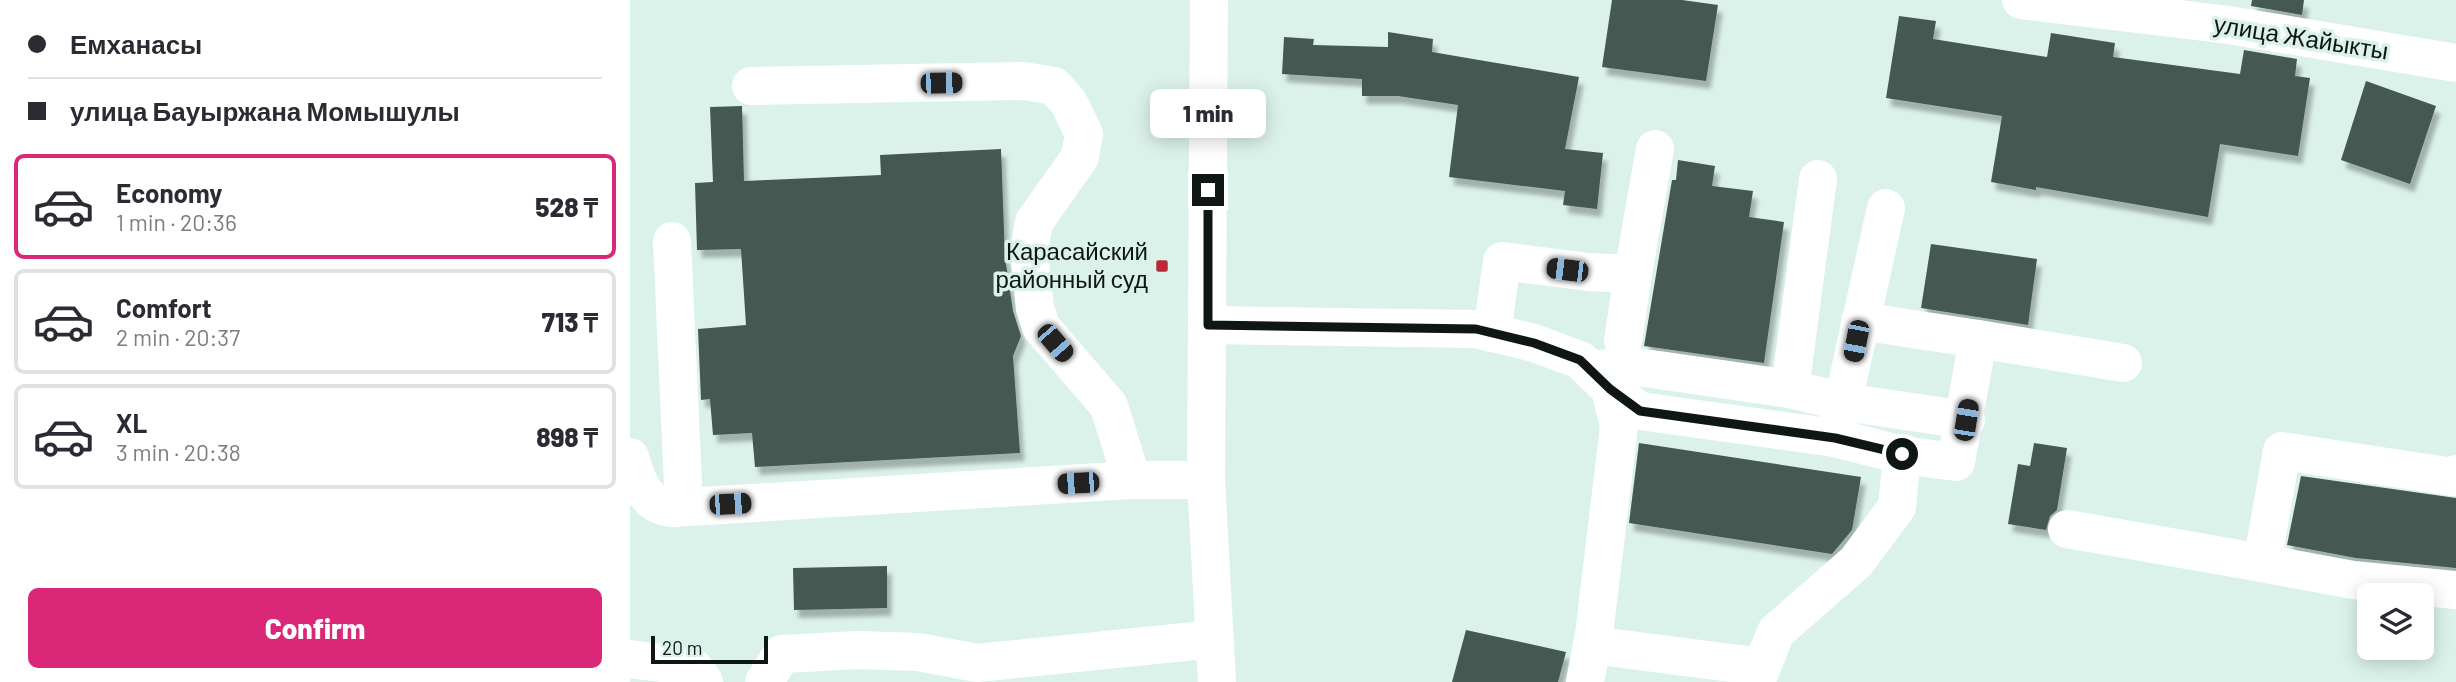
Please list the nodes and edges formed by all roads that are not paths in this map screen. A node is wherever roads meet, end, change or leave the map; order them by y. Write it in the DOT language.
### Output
graph roads {
  1 [pos="1209,0"];
  2 [pos="2021,0"];
  3 [pos="2456,63"];
  4 [pos="751,86"];
  5 [pos="1655,149"];
  6 [pos="1818,179"];
  7 [pos="1886,208"];
  8 [pos="671,240"];
  9 [pos="1633,274"];
  10 [pos="1860,321"];
  11 [pos="1208,325"];
  12 [pos="1492,333"];
  13 [pos="1978,339"];
  14 [pos="1623,341"];
  15 [pos="2123,363"];
  16 [pos="1600,380"];
  17 [pos="1790,389"];
  18 [pos="1839,420"];
  19 [pos="1966,420"];
  20 [pos="1902,454"];
  21 [pos="630,457"];
  22 [pos="2456,474"];
  23 [pos="1132,480"];
  24 [pos="1206,480"];
  25 [pos="684,507"];
  26 [pos="2067,529"];
  27 [pos="2262,563"];
  28 [pos="2456,590"];
  29 [pos="1214,639"];
  30 [pos="1592,645"];
  31 [pos="630,659"];
  32 [pos="1759,674"];
  33 [pos="704,682"];
  34 [pos="764,682"];
  35 [pos="1217,682"];
  36 [pos="1585,682"];
  1 -- 11 [label="street"];
  2 -- 3 [label="street, улица Жайыкты"];
  4 -- 23 [label="street"];
  5 -- 9 [label="street"];
  6 -- 17 [label="street"];
  7 -- 10 [label="street"];
  8 -- 25 [label="street"];
  9 -- 12 [label="street"];
  9 -- 14 [label="street"];
  10 -- 13 [label="street"];
  10 -- 18 [label="street"];
  11 -- 12 [label="street"];
  11 -- 24 [label="street"];
  12 -- 16 [label="street"];
  13 -- 15 [label="street"];
  13 -- 19 [label="street"];
  16 -- 17 [label="street"];
  16 -- 18 [label="street"];
  16 -- 30 [label="street"];
  17 -- 18 [label="street"];
  18 -- 19 [label="street"];
  18 -- 20 [label="street"];
  19 -- 20 [label="street"];
  20 -- 32 [label="street"];
  21 -- 25 [label="street"];
  22 -- 27 [label="street"];
  23 -- 24 [label="street"];
  23 -- 25 [label="street"];
  24 -- 29 [label="street"];
  26 -- 27 [label="street"];
  27 -- 28 [label="street"];
  29 -- 34 [label="street"];
  29 -- 35 [label="street"];
  30 -- 32 [label="street"];
  30 -- 36 [label="street"];
  31 -- 33 [label="street"];
}
